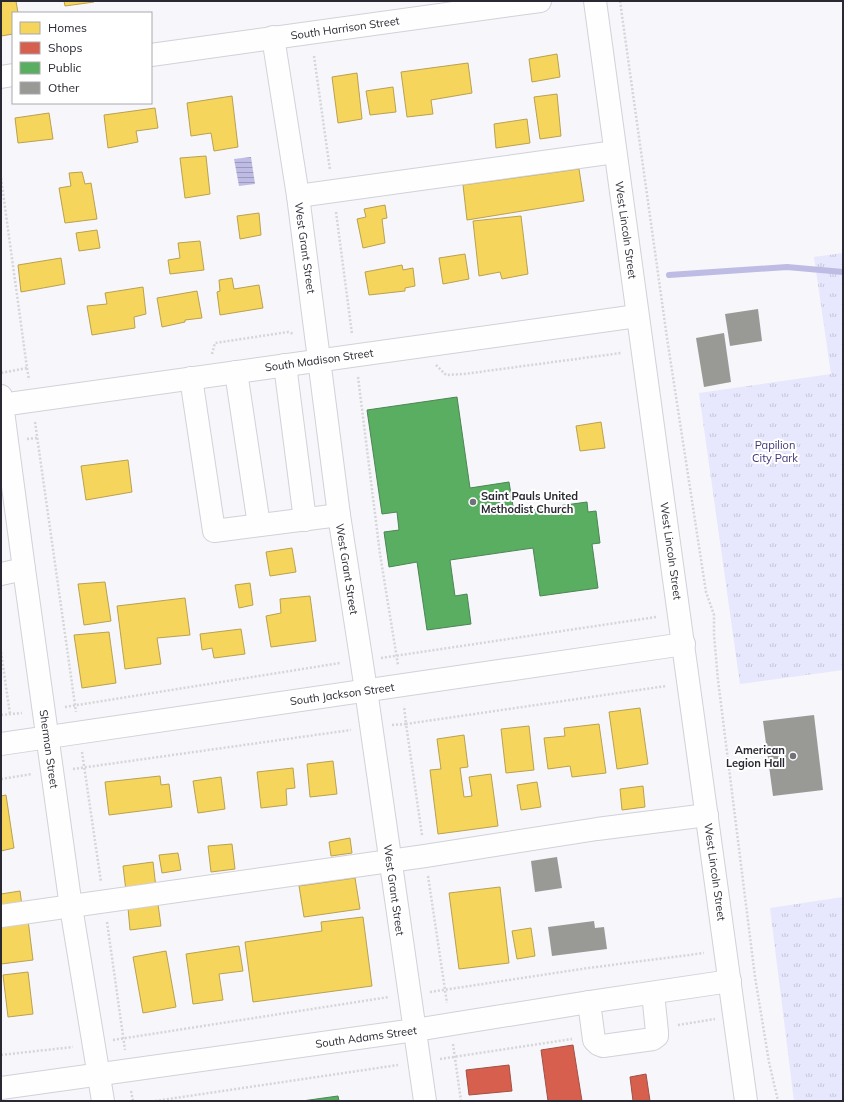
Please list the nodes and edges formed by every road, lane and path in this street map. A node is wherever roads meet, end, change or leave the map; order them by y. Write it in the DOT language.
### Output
graph roads {
  1 [pos="540,1"];
  2 [pos="595,1"];
  3 [pos="620,1"];
  4 [pos="273,37"];
  5 [pos="152,55"];
  6 [pos="12,75"];
  7 [pos="1,76"];
  8 [pos="615,152"];
  9 [pos="1,178"];
  10 [pos="298,196"];
  11 [pos="637,316"];
  12 [pos="355,356"];
  13 [pos="320,360"];
  14 [pos="285,365"];
  15 [pos="236,372"];
  16 [pos="1,373"];
  17 [pos="191,378"];
  18 [pos="32,401"];
  19 [pos="1,402"];
  20 [pos="339,516"];
  21 [pos="305,520"];
  22 [pos="259,526"];
  23 [pos="24,569"];
  24 [pos="1,574"];
  25 [pos="684,644"];
  26 [pos="1,652"];
  27 [pos="401,685"];
  28 [pos="666,686"];
  29 [pos="366,690"];
  30 [pos="10,714"];
  31 [pos="406,724"];
  32 [pos="371,727"];
  33 [pos="79,733"];
  34 [pos="47,737"];
  35 [pos="1,744"];
  36 [pos="84,768"];
  37 [pos="52,771"];
  38 [pos="1,779"];
  39 [pos="707,816"];
  40 [pos="425,856"];
  41 [pos="390,861"];
  42 [pos="104,901"];
  43 [pos="71,907"];
  44 [pos="1,916"];
  45 [pos="730,981"];
  46 [pos="653,992"];
  47 [pos="589,1002"];
  48 [pos="717,1019"];
  49 [pos="450,1024"];
  50 [pos="657,1028"];
  51 [pos="415,1030"];
  52 [pos="594,1036"];
  53 [pos="122,1038"];
  54 [pos="94,1044"];
  55 [pos="1,1055"];
  56 [pos="454,1056"];
  57 [pos="419,1062"];
  58 [pos="129,1071"];
  59 [pos="99,1075"];
  60 [pos="1,1088"];
  61 [pos="104,1101"];
  62 [pos="132,1101"];
  63 [pos="155,1101"];
  64 [pos="425,1101"];
  65 [pos="460,1101"];
  66 [pos="746,1101"];
  67 [pos="778,1101"];
  1 -- 4 [label="street, South Harrison Street"];
  2 -- 8 [label="street, West Lincoln Street"];
  3 -- 67 [label="path"];
  4 -- 5 [label="street, South Harrison Street"];
  4 -- 10 [label="street, West Grant Street"];
  6 -- 7 [label="street"];
  8 -- 10 [label="street"];
  8 -- 11 [label="street, West Lincoln Street"];
  9 -- 16 [label="path"];
  10 -- 13 [label="street, West Grant Street"];
  11 -- 12 [label="street, South Madison Street"];
  11 -- 25 [label="street, West Lincoln Street"];
  12 -- 13 [label="street, South Madison Street"];
  12 -- 27 [label="path"];
  13 -- 14 [label="street, South Madison Street"];
  13 -- 20 [label="street, West Grant Street"];
  14 -- 15 [label="street, South Madison Street"];
  14 -- 21 [label="street"];
  15 -- 17 [label="street, South Madison Street"];
  15 -- 22 [label="street"];
  17 -- 18 [label="street, South Madison Street"];
  17 -- 22 [label="street"];
  18 -- 19 [label="street, South Madison Street"];
  18 -- 33 [label="path"];
  19 -- 23 [label="street, Sherman Street"];
  20 -- 21 [label="street"];
  20 -- 29 [label="street, West Grant Street"];
  21 -- 22 [label="street"];
  23 -- 24 [label="street"];
  23 -- 34 [label="street, Sherman Street"];
  25 -- 27 [label="street, South Jackson Street"];
  25 -- 39 [label="street, West Lincoln Street"];
  26 -- 30 [label="path"];
  27 -- 29 [label="street, South Jackson Street"];
  27 -- 31 [label="path"];
  28 -- 31 [label="path"];
  29 -- 32 [label="street, West Grant Street"];
  29 -- 33 [label="street, South Jackson Street"];
  31 -- 32 [label="path"];
  31 -- 40 [label="path"];
  32 -- 36 [label="path"];
  32 -- 41 [label="street, West Grant Street"];
  33 -- 34 [label="street, South Jackson Street"];
  34 -- 35 [label="street, South Jackson Street"];
  34 -- 37 [label="street, Sherman Street"];
  36 -- 37 [label="path"];
  36 -- 42 [label="path"];
  37 -- 38 [label="path"];
  37 -- 43 [label="street, Sherman Street"];
  39 -- 40 [label="street"];
  39 -- 45 [label="street, West Lincoln Street"];
  40 -- 41 [label="street"];
  40 -- 49 [label="path"];
  41 -- 42 [label="street"];
  41 -- 51 [label="street, West Grant Street"];
  42 -- 43 [label="street"];
  42 -- 53 [label="path"];
  43 -- 44 [label="street"];
  43 -- 54 [label="street, Sherman Street"];
  45 -- 46 [label="street, South Adams Street"];
  45 -- 66 [label="street, West Lincoln Street"];
  46 -- 47 [label="street, South Adams Street"];
  46 -- 50 [label="street"];
  47 -- 49 [label="street, South Adams Street"];
  47 -- 52 [label="street"];
  48 -- 50 [label="path"];
  49 -- 51 [label="street, South Adams Street"];
  49 -- 56 [label="path"];
  50 -- 52 [label="street"];
  51 -- 57 [label="street, West Grant Street"];
  51 -- 58 [label="street, South Adams Street"];
  52 -- 56 [label="path"];
  53 -- 54 [label="path"];
  53 -- 58 [label="path"];
  54 -- 55 [label="path"];
  54 -- 59 [label="street, Sherman Street"];
  56 -- 57 [label="path"];
  56 -- 65 [label="path"];
  57 -- 63 [label="path"];
  57 -- 64 [label="street, West Grant Street"];
  58 -- 59 [label="street, South Adams Street"];
  58 -- 62 [label="path"];
  59 -- 60 [label="street, South Adams Street"];
  59 -- 61 [label="street, Sherman Street"];
}
